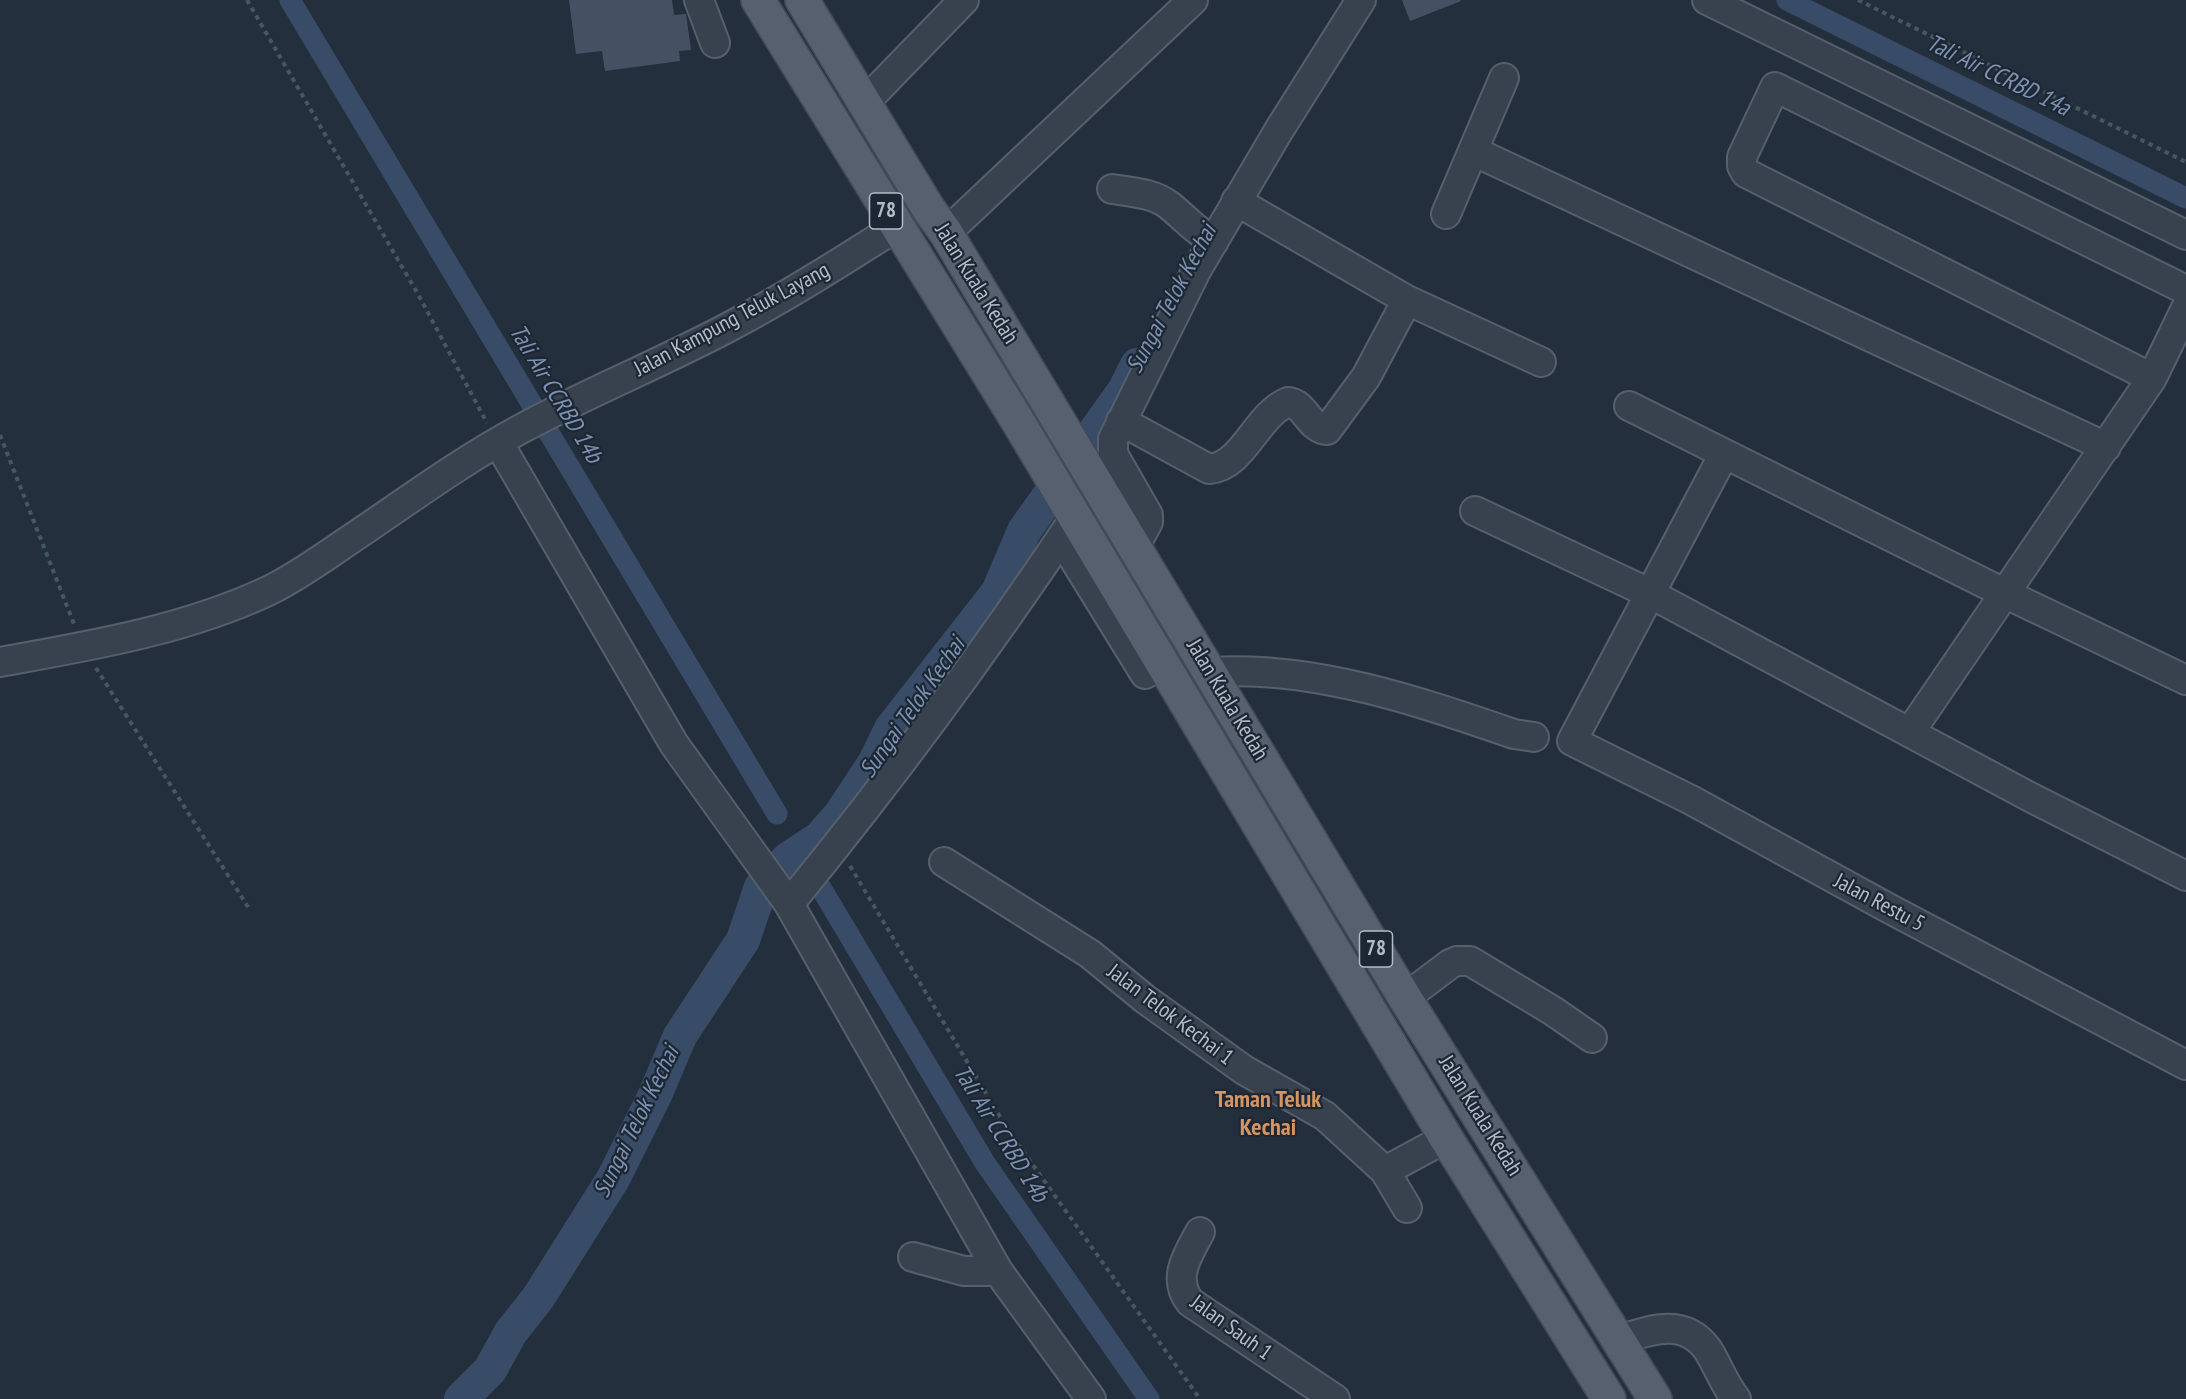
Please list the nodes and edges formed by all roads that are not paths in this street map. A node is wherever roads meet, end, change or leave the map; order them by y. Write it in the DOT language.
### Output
graph roads {
  1 [pos="699,0"];
  2 [pos="758,0"];
  3 [pos="802,0"];
  4 [pos="964,0"];
  5 [pos="1192,0"];
  6 [pos="1361,0"];
  7 [pos="1707,0"];
  8 [pos="715,43"];
  9 [pos="1504,78"];
  10 [pos="864,103"];
  11 [pos="1473,151"];
  12 [pos="1112,189"];
  13 [pos="1236,201"];
  14 [pos="1446,214"];
  15 [pos="896,227"];
  16 [pos="946,233"];
  17 [pos="2186,235"];
  18 [pos="1205,236"];
  19 [pos="2186,290"];
  20 [pos="1407,300"];
  21 [pos="2186,308"];
  22 [pos="1541,362"];
  23 [pos="2152,378"];
  24 [pos="1629,406"];
  25 [pos="1121,421"];
  26 [pos="504,438"];
  27 [pos="2106,447"];
  28 [pos="1724,454"];
  29 [pos="1475,511"];
  30 [pos="1069,524"];
  31 [pos="1134,548"];
  32 [pos="1649,593"];
  33 [pos="2004,593"];
  34 [pos="0,662"];
  35 [pos="2182,669"];
  36 [pos="1210,672"];
  37 [pos="1910,732"];
  38 [pos="1534,737"];
  39 [pos="944,862"];
  40 [pos="2186,876"];
  41 [pos="783,896"];
  42 [pos="1405,998"];
  43 [pos="1592,1038"];
  44 [pos="2186,1065"];
  45 [pos="1446,1138"];
  46 [pos="1385,1171"];
  47 [pos="1407,1208"];
  48 [pos="1200,1232"];
  49 [pos="913,1257"];
  50 [pos="998,1271"];
  51 [pos="1619,1340"];
  52 [pos="1081,1395"];
  53 [pos="1335,1399"];
  54 [pos="1609,1399"];
  55 [pos="1655,1399"];
  56 [pos="1736,1399"];
  1 -- 8 [label="street"];
  2 -- 15 [label="main road, Jalan Kuala Kedah / 78"];
  3 -- 10 [label="main road, Jalan Kuala Kedah / 78"];
  4 -- 10 [label="street"];
  5 -- 16 [label="street"];
  6 -- 13 [label="street"];
  7 -- 17 [label="street"];
  9 -- 11 [label="street"];
  10 -- 16 [label="main road, Jalan Kuala Kedah / 78"];
  11 -- 14 [label="street"];
  11 -- 27 [label="street"];
  12 -- 18 [label="street"];
  13 -- 18 [label="street"];
  13 -- 20 [label="street"];
  15 -- 26 [label="street, Jalan Kampung Teluk Layang"];
  15 -- 30 [label="main road, Jalan Kuala Kedah / 78"];
  16 -- 31 [label="main road, Jalan Kuala Kedah / 78"];
  18 -- 25 [label="street"];
  19 -- 23 [label="street"];
  20 -- 22 [label="street"];
  20 -- 25 [label="street"];
  21 -- 23 [label="street"];
  23 -- 27 [label="street"];
  24 -- 28 [label="street"];
  25 -- 31 [label="street"];
  26 -- 34 [label="street, Jalan Kampung Teluk Layang"];
  26 -- 41 [label="street"];
  27 -- 33 [label="street"];
  28 -- 32 [label="street"];
  28 -- 33 [label="street"];
  29 -- 32 [label="street"];
  30 -- 41 [label="street"];
  30 -- 45 [label="main road, Jalan Kuala Kedah / 78"];
  31 -- 36 [label="main road, Jalan Kuala Kedah / 78"];
  32 -- 37 [label="street"];
  32 -- 44 [label="street, Jalan Restu 5"];
  33 -- 35 [label="street"];
  33 -- 37 [label="street"];
  36 -- 38 [label="street"];
  36 -- 42 [label="main road, Jalan Kuala Kedah / 78"];
  37 -- 40 [label="street"];
  39 -- 46 [label="street, Jalan Telok Kechai 1"];
  41 -- 50 [label="street"];
  42 -- 43 [label="street"];
  42 -- 51 [label="main road, Jalan Kuala Kedah / 78"];
  45 -- 46 [label="street"];
  45 -- 54 [label="main road, Jalan Kuala Kedah / 78"];
  46 -- 47 [label="street, Jalan Telok Kechai 1"];
  48 -- 53 [label="street, Jalan Sauh 1"];
  49 -- 50 [label="street"];
  50 -- 52 [label="street"];
  51 -- 55 [label="main road, Jalan Kuala Kedah / 78"];
  51 -- 56 [label="street"];
}
